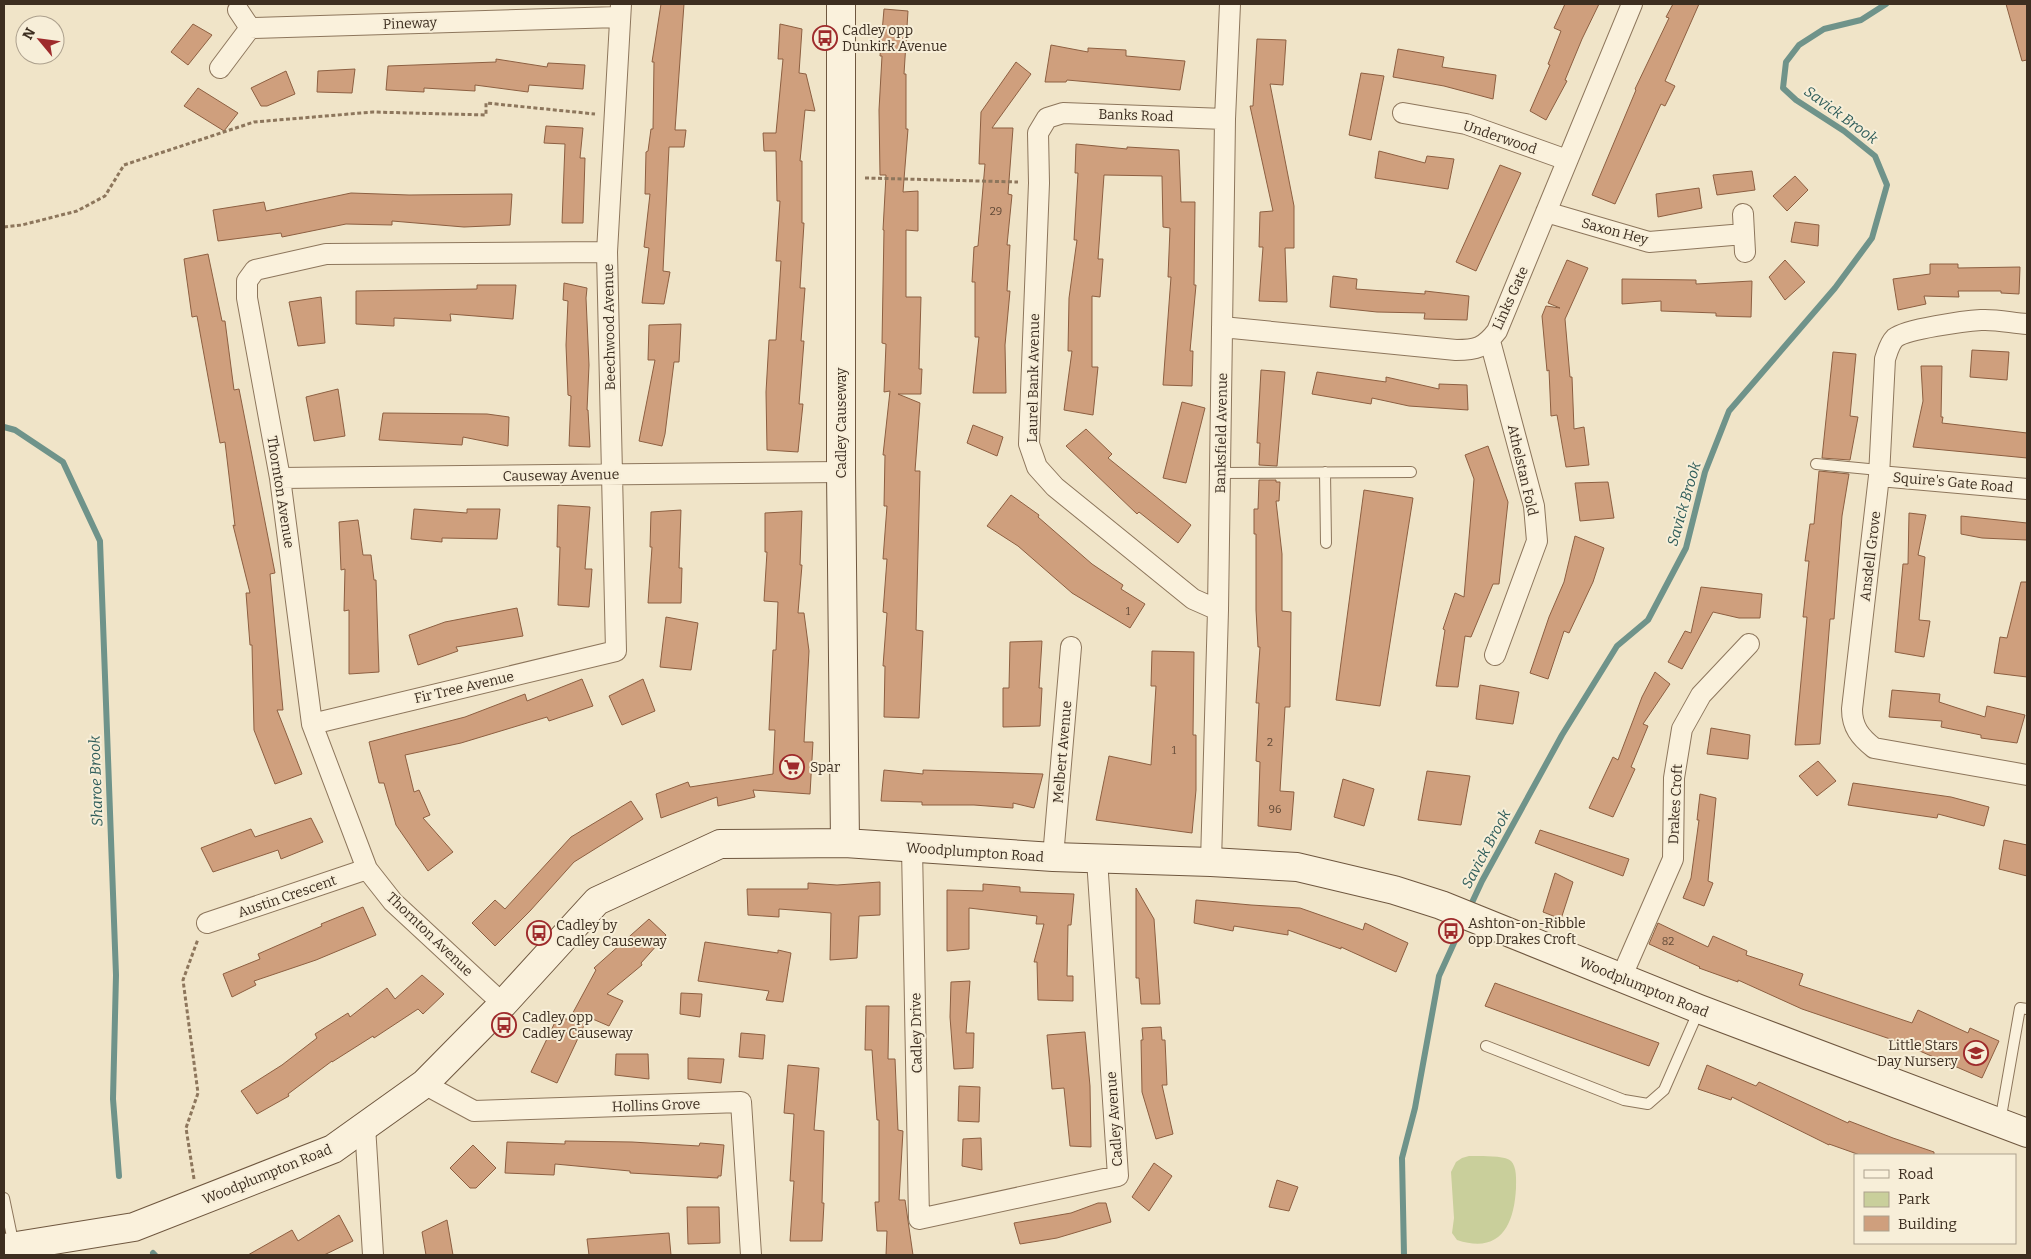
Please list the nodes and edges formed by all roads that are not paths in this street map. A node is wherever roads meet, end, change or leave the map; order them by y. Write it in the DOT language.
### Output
graph roads {
  1 [pos="841,4"];
  2 [pos="1230,4"];
  3 [pos="1632,4"];
  4 [pos="238,10"];
  5 [pos="620,10"];
  6 [pos="250,28"];
  7 [pos="220,68"];
  8 [pos="1403,113"];
  9 [pos="1047,118"];
  10 [pos="1225,119"];
  11 [pos="1567,160"];
  12 [pos="1546,212"];
  13 [pos="1743,214"];
  14 [pos="608,252"];
  15 [pos="2027,324"];
  16 [pos="1222,327"];
  17 [pos="1490,340"];
  18 [pos="1816,464"];
  19 [pos="841,472"];
  20 [pos="1325,472"];
  21 [pos="1410,472"];
  22 [pos="1220,473"];
  23 [pos="1879,473"];
  24 [pos="612,474"];
  25 [pos="280,478"];
  26 [pos="2027,489"];
  27 [pos="1326,543"];
  28 [pos="1218,610"];
  29 [pos="1749,644"];
  30 [pos="1070,647"];
  31 [pos="616,651"];
  32 [pos="1495,655"];
  33 [pos="312,724"];
  34 [pos="2027,775"];
  35 [pos="845,843"];
  36 [pos="912,848"];
  37 [pos="1053,857"];
  38 [pos="1097,859"];
  39 [pos="1212,862"];
  40 [pos="367,869"];
  41 [pos="207,923"];
  42 [pos="1621,978"];
  43 [pos="503,1004"];
  44 [pos="1699,1009"];
  45 [pos="2027,1009"];
  46 [pos="1486,1046"];
  47 [pos="424,1084"];
  48 [pos="2000,1122"];
  49 [pos="365,1126"];
  50 [pos="2027,1133"];
  51 [pos="4,1198"];
  52 [pos="920,1219"];
  53 [pos="9,1248"];
  54 [pos="47,1249"];
  55 [pos="373,1255"];
  56 [pos="751,1255"];
  1 -- 19 [label="main road, Cadley Causeway"];
  2 -- 10 [label="street, Banksfield Avenue"];
  3 -- 11 [label="street, Links Gate"];
  4 -- 6 [label="street"];
  5 -- 6 [label="street, Pineway"];
  5 -- 14 [label="street, Beechwood Avenue"];
  6 -- 7 [label="street"];
  8 -- 11 [label="street, Underwood"];
  9 -- 10 [label="street, Banks Road"];
  9 -- 28 [label="street, Laurel Bank Avenue"];
  10 -- 16 [label="street, Banksfield Avenue"];
  11 -- 12 [label="street, Links Gate"];
  12 -- 13 [label="street, Saxon Hey"];
  12 -- 17 [label="street, Links Gate"];
  14 -- 24 [label="street, Beechwood Avenue"];
  14 -- 25 [label="street, Thornton Avenue"];
  15 -- 23 [label="street, Ansdell Grove"];
  16 -- 17 [label="street, Links Gate"];
  16 -- 22 [label="street, Banksfield Avenue"];
  17 -- 32 [label="street, Athelstan Fold"];
  18 -- 23 [label="lane"];
  19 -- 24 [label="street, Causeway Avenue"];
  19 -- 35 [label="main road, Cadley Causeway"];
  20 -- 21 [label="lane"];
  20 -- 22 [label="lane"];
  20 -- 27 [label="lane"];
  22 -- 28 [label="street, Banksfield Avenue"];
  23 -- 26 [label="street, Squire's Gate Road"];
  23 -- 34 [label="street, Ansdell Grove"];
  24 -- 25 [label="street, Causeway Avenue"];
  24 -- 31 [label="street, Beechwood Avenue"];
  25 -- 33 [label="street, Thornton Avenue"];
  28 -- 39 [label="street, Banksfield Avenue"];
  29 -- 42 [label="street, Drakes Croft"];
  30 -- 37 [label="street, Melbert Avenue"];
  31 -- 33 [label="street, Fir Tree Avenue"];
  33 -- 40 [label="street, Thornton Avenue"];
  35 -- 36 [label="main road, Woodplumpton Road"];
  35 -- 43 [label="main road, Woodplumpton Road"];
  36 -- 37 [label="main road, Woodplumpton Road"];
  36 -- 52 [label="street, Cadley Drive"];
  37 -- 38 [label="main road, Woodplumpton Road"];
  38 -- 39 [label="main road, Woodplumpton Road"];
  38 -- 52 [label="street, Cadley Avenue"];
  39 -- 42 [label="main road, Woodplumpton Road"];
  40 -- 41 [label="street, Austin Crescent"];
  40 -- 43 [label="street, Thornton Avenue"];
  42 -- 44 [label="main road, Woodplumpton Road"];
  43 -- 47 [label="main road, Woodplumpton Road"];
  44 -- 46 [label="lane"];
  44 -- 48 [label="main road, Woodplumpton Road"];
  45 -- 48 [label="lane"];
  47 -- 49 [label="main road, Woodplumpton Road"];
  47 -- 56 [label="street, Hollins Grove"];
  48 -- 50 [label="main road, Woodplumpton Road"];
  49 -- 54 [label="main road, Woodplumpton Road"];
  49 -- 55 [label="street"];
  51 -- 53 [label="lane"];
  53 -- 54 [label="main road, Woodplumpton Road"];
}
